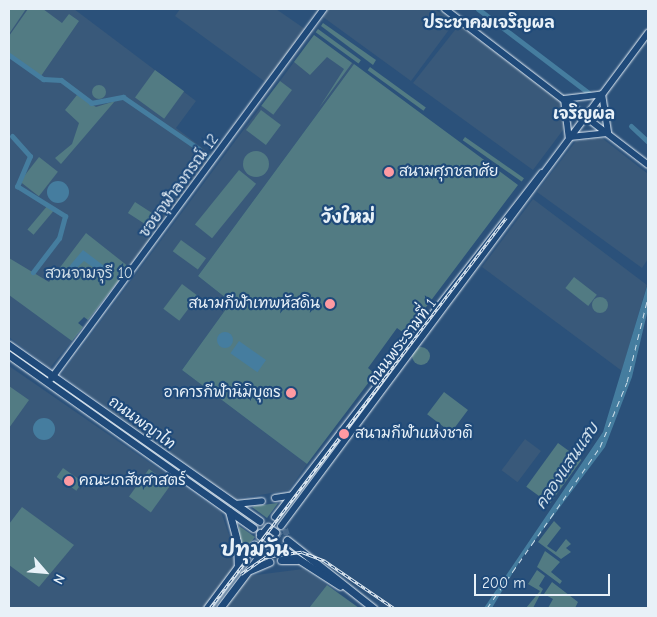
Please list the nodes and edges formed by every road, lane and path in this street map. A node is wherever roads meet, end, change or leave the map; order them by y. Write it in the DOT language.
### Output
graph roads {
  1 [pos="324,9"];
  2 [pos="445,9"];
  3 [pos="648,33"];
  4 [pos="602,94"];
  5 [pos="564,99"];
  6 [pos="586,116"];
  7 [pos="608,133"];
  8 [pos="569,138"];
  9 [pos="648,165"];
  10 [pos="527,192"];
  11 [pos="9,345"];
  12 [pos="9,355"];
  13 [pos="53,376"];
  14 [pos="48,383"];
  15 [pos="292,495"];
  16 [pos="275,498"];
  17 [pos="262,501"];
  18 [pos="235,504"];
  19 [pos="229,511"];
  20 [pos="250,514"];
  21 [pos="275,517"];
  22 [pos="259,521"];
  23 [pos="245,522"];
  24 [pos="253,528"];
  25 [pos="283,528"];
  26 [pos="272,537"];
  27 [pos="288,540"];
  28 [pos="254,545"];
  29 [pos="281,548"];
  30 [pos="263,551"];
  31 [pos="281,560"];
  32 [pos="300,561"];
  33 [pos="269,562"];
  34 [pos="238,568"];
  35 [pos="248,572"];
  36 [pos="343,587"];
  37 [pos="208,608"];
  38 [pos="220,608"];
  39 [pos="373,608"];
  1 -- 13 [label="street, ซอยจุฬาลงกรณ์ 12"];
  2 -- 5 [label="main road"];
  3 -- 4 [label="main road, ถนนพระรามที่ 1"];
  4 -- 5 [label="main road"];
  4 -- 6 [label="main road, ถนนพระรามที่ 1"];
  4 -- 7 [label="main road"];
  5 -- 6 [label="main road"];
  5 -- 8 [label="main road"];
  6 -- 7 [label="main road"];
  6 -- 8 [label="main road, ถนนพระรามที่ 1"];
  7 -- 8 [label="main road"];
  7 -- 9 [label="main road"];
  8 -- 10 [label="main road, ถนนพระรามที่ 1"];
  10 -- 15 [label="main road, ถนนพระรามที่ 1"];
  10 -- 25 [label="main road, ถนนพระรามที่ 1"];
  11 -- 13 [label="main road, ถนนพญาไท"];
  12 -- 14 [label="main road, ถนนพญาไท"];
  13 -- 14 [label="street, ซอยจุฬาลงกรณ์ 12"];
  13 -- 18 [label="main road, ถนนพญาไท"];
  14 -- 19 [label="main road, ถนนพญาไท"];
  15 -- 16 [label="main road"];
  15 -- 21 [label="main road, ถนนพระรามที่ 1"];
  17 -- 18 [label="main road"];
  18 -- 20 [label="main road, ถนนพญาไท"];
  19 -- 23 [label="main road, ถนนพญาไท"];
  19 -- 34 [label="main road"];
  20 -- 22 [label="main road, ถนนพญาไท"];
  20 -- 23 [label="main road"];
  23 -- 24 [label="main road, ถนนพญาไท"];
  26 -- 26 [label="main road"];
  27 -- 36 [label="main road"];
  28 -- 34 [label="main road"];
  29 -- 32 [label="main road"];
  30 -- 35 [label="main road"];
  31 -- 32 [label="main road"];
  32 -- 36 [label="main road"];
  33 -- 35 [label="main road"];
  34 -- 37 [label="main road"];
  35 -- 38 [label="main road"];
  36 -- 39 [label="main road"];
}
